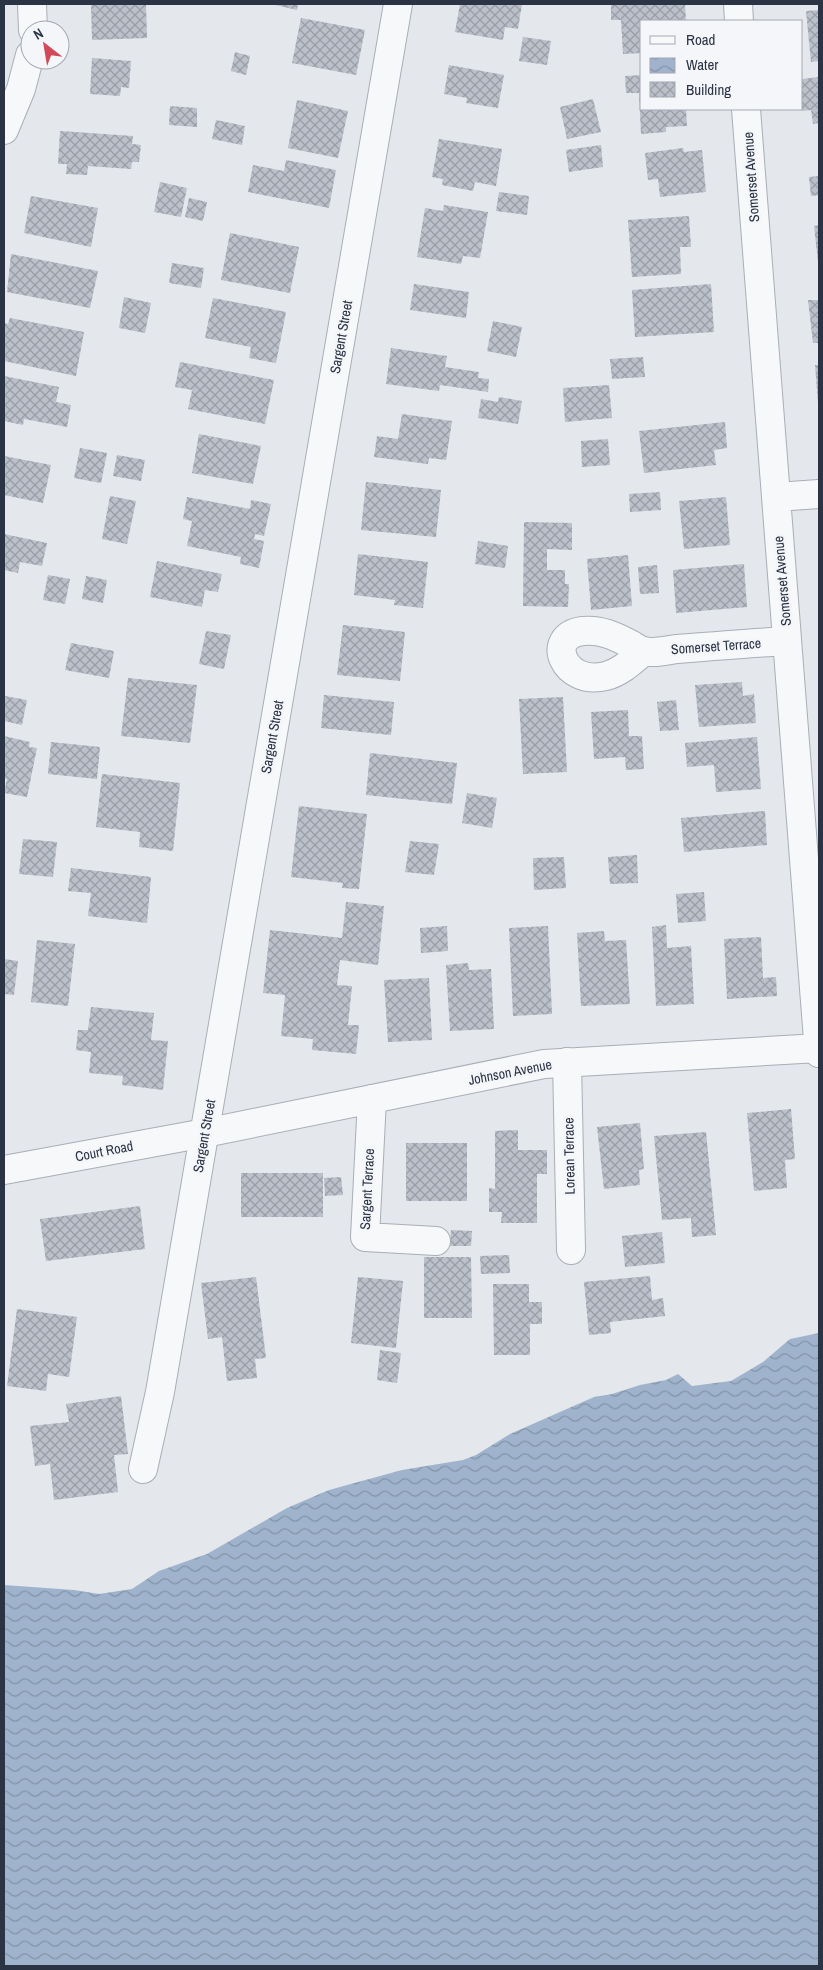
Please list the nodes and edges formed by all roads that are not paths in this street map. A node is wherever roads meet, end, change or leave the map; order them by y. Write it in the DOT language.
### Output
graph roads {
  1 [pos="32,4"];
  2 [pos="398,4"];
  3 [pos="738,4"];
  4 [pos="33,20"];
  5 [pos="739,20"];
  6 [pos="26,70"];
  7 [pos="746,110"];
  8 [pos="4,130"];
  9 [pos="819,494"];
  10 [pos="776,497"];
  11 [pos="787,641"];
  12 [pos="644,651"];
  13 [pos="819,1048"];
  14 [pos="819,1053"];
  15 [pos="567,1062"];
  16 [pos="372,1099"];
  17 [pos="204,1132"];
  18 [pos="4,1170"];
  19 [pos="436,1241"];
  20 [pos="571,1250"];
  21 [pos="143,1469"];
  1 -- 4 [label="street"];
  2 -- 17 [label="street, Sargent Street"];
  3 -- 5 [label="street"];
  6 -- 8 [label="street"];
  7 -- 10 [label="street, Somerset Avenue"];
  9 -- 10 [label="street"];
  10 -- 11 [label="street, Somerset Avenue"];
  11 -- 12 [label="street, Somerset Terrace"];
  11 -- 13 [label="street, Somerset Avenue"];
  13 -- 14 [label="street, Somerset Avenue"];
  13 -- 15 [label="street, Johnson Avenue"];
  15 -- 16 [label="street, Johnson Avenue"];
  15 -- 20 [label="street, Lorean Terrace"];
  16 -- 17 [label="street, Johnson Avenue"];
  16 -- 19 [label="street, Sargent Terrace"];
  17 -- 18 [label="street, Court Road"];
  17 -- 21 [label="street, Sargent Street"];
}
